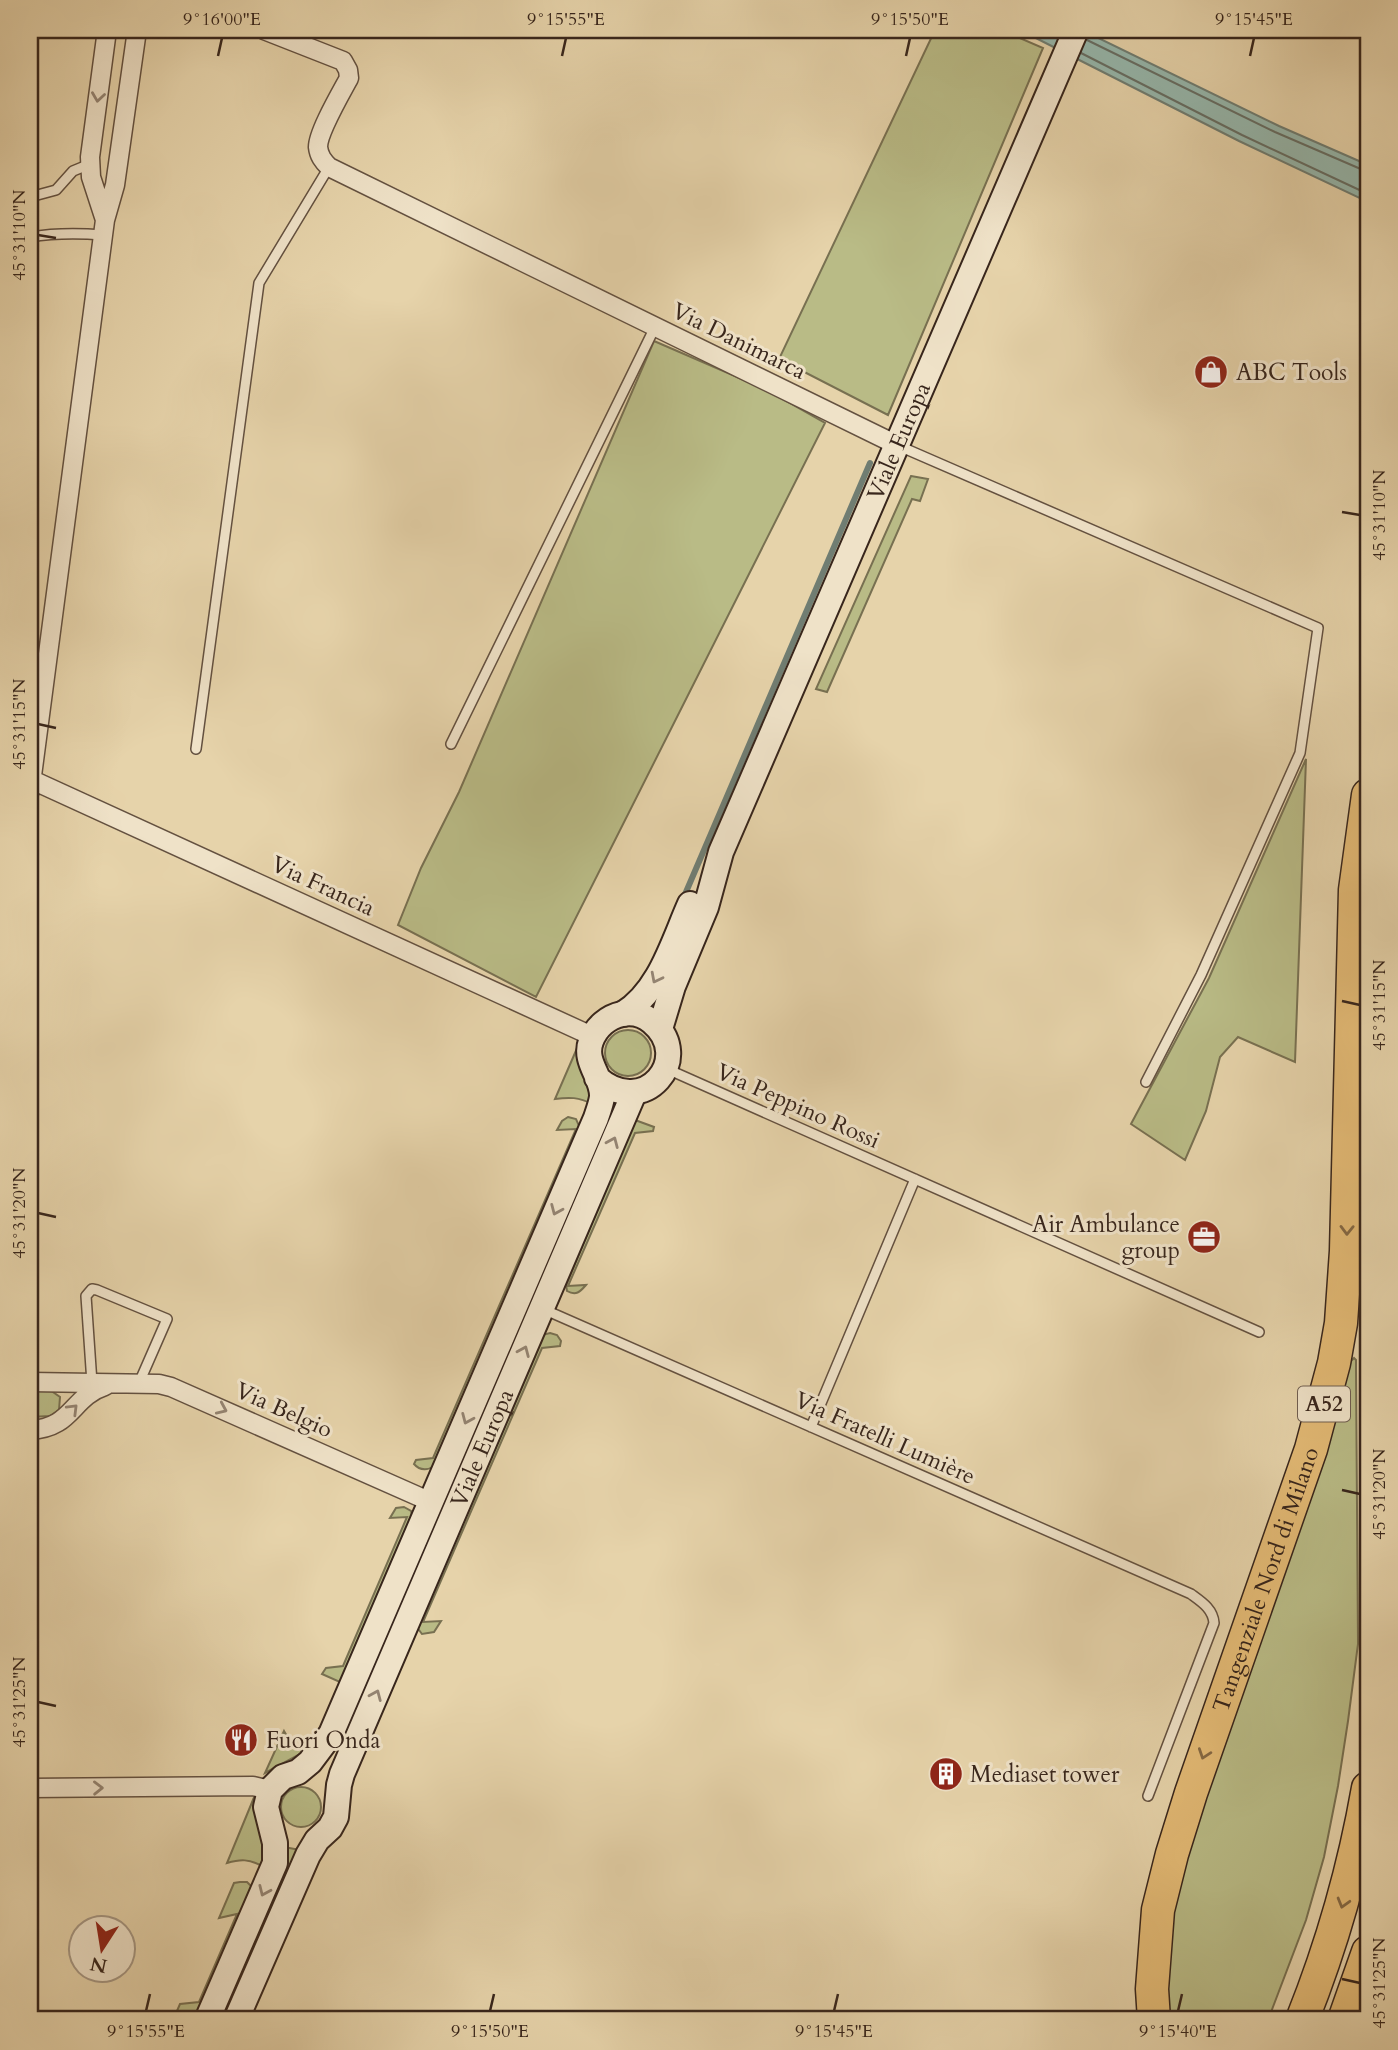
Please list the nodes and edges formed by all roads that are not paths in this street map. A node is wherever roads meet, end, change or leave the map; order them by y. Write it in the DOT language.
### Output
graph roads {
  1 [pos="107,30"];
  2 [pos="137,30"];
  3 [pos="264,30"];
  4 [pos="1076,30"];
  5 [pos="90,164"];
  6 [pos="329,167"];
  7 [pos="30,197"];
  8 [pos="104,227"];
  9 [pos="30,237"];
  10 [pos="655,327"];
  11 [pos="897,445"];
  12 [pos="451,744"];
  13 [pos="196,749"];
  14 [pos="30,783"];
  15 [pos="1368,795"];
  16 [pos="721,852"];
  17 [pos="623,1014"];
  18 [pos="660,1029"];
  19 [pos="594,1037"];
  20 [pos="666,1068"];
  21 [pos="597,1078"];
  22 [pos="1146,1082"];
  23 [pos="634,1093"];
  24 [pos="915,1179"];
  25 [pos="542,1309"];
  26 [pos="1259,1332"];
  27 [pos="30,1382"];
  28 [pos="139,1383"];
  29 [pos="92,1386"];
  30 [pos="811,1427"];
  31 [pos="30,1430"];
  32 [pos="431,1502"];
  33 [pos="298,1772"];
  34 [pos="30,1788"];
  35 [pos="1368,1788"];
  36 [pos="271,1790"];
  37 [pos="1148,1796"];
  38 [pos="337,1805"];
  39 [pos="271,1825"];
  40 [pos="317,1840"];
  41 [pos="1368,1952"];
  42 [pos="207,2020"];
  43 [pos="236,2020"];
  44 [pos="1154,2020"];
  45 [pos="1302,2020"];
  46 [pos="1344,2020"];
  1 -- 5 [label="street, one-way"];
  2 -- 8 [label="street"];
  3 -- 6 [label="street"];
  4 -- 11 [label="street, Viale Europa"];
  5 -- 7 [label="lane"];
  5 -- 8 [label="street"];
  6 -- 10 [label="street, Via Danimarca"];
  6 -- 13 [label="lane"];
  8 -- 9 [label="lane"];
  8 -- 14 [label="street"];
  10 -- 11 [label="street, Via Danimarca"];
  10 -- 12 [label="lane"];
  11 -- 16 [label="street, Viale Europa"];
  11 -- 22 [label="lane, Via Danimarca"];
  14 -- 19 [label="street, Via Francia"];
  15 -- 44 [label="highway, Tangenziale Nord di Milano / A52, one-way"];
  16 -- 17 [label="street, Viale Europa, one-way"];
  16 -- 18 [label="street, Viale Europa"];
  17 -- 18 [label="street"];
  17 -- 19 [label="street, Viale Europa"];
  18 -- 20 [label="street, Viale Europa"];
  19 -- 21 [label="street, Viale Europa"];
  20 -- 23 [label="street"];
  20 -- 24 [label="lane, Via Peppino Rossi"];
  21 -- 23 [label="street"];
  21 -- 32 [label="street, Viale Europa, one-way"];
  25 -- 23 [label="street, Viale Europa, one-way"];
  24 -- 26 [label="lane, Via Peppino Rossi"];
  24 -- 30 [label="lane"];
  25 -- 30 [label="lane, Via Fratelli Lumière"];
  38 -- 25 [label="street, Viale Europa, one-way"];
  27 -- 29 [label="street, Via Belgio"];
  28 -- 29 [label="street, Via Belgio"];
  28 -- 29 [label="lane"];
  28 -- 32 [label="street, Via Belgio, one-way"];
  31 -- 29 [label="street, Via Belgio, one-way"];
  30 -- 37 [label="lane, Via Fratelli Lumière"];
  32 -- 33 [label="street, Viale Europa"];
  33 -- 36 [label="street, Viale Europa"];
  33 -- 38 [label="street"];
  34 -- 36 [label="street, one-way"];
  35 -- 45 [label="highway, one-way"];
  36 -- 39 [label="street"];
  38 -- 40 [label="street, Viale Europa"];
  39 -- 40 [label="street"];
  39 -- 42 [label="street, one-way"];
  40 -- 43 [label="street, Viale Europa"];
  41 -- 46 [label="highway"];
}
